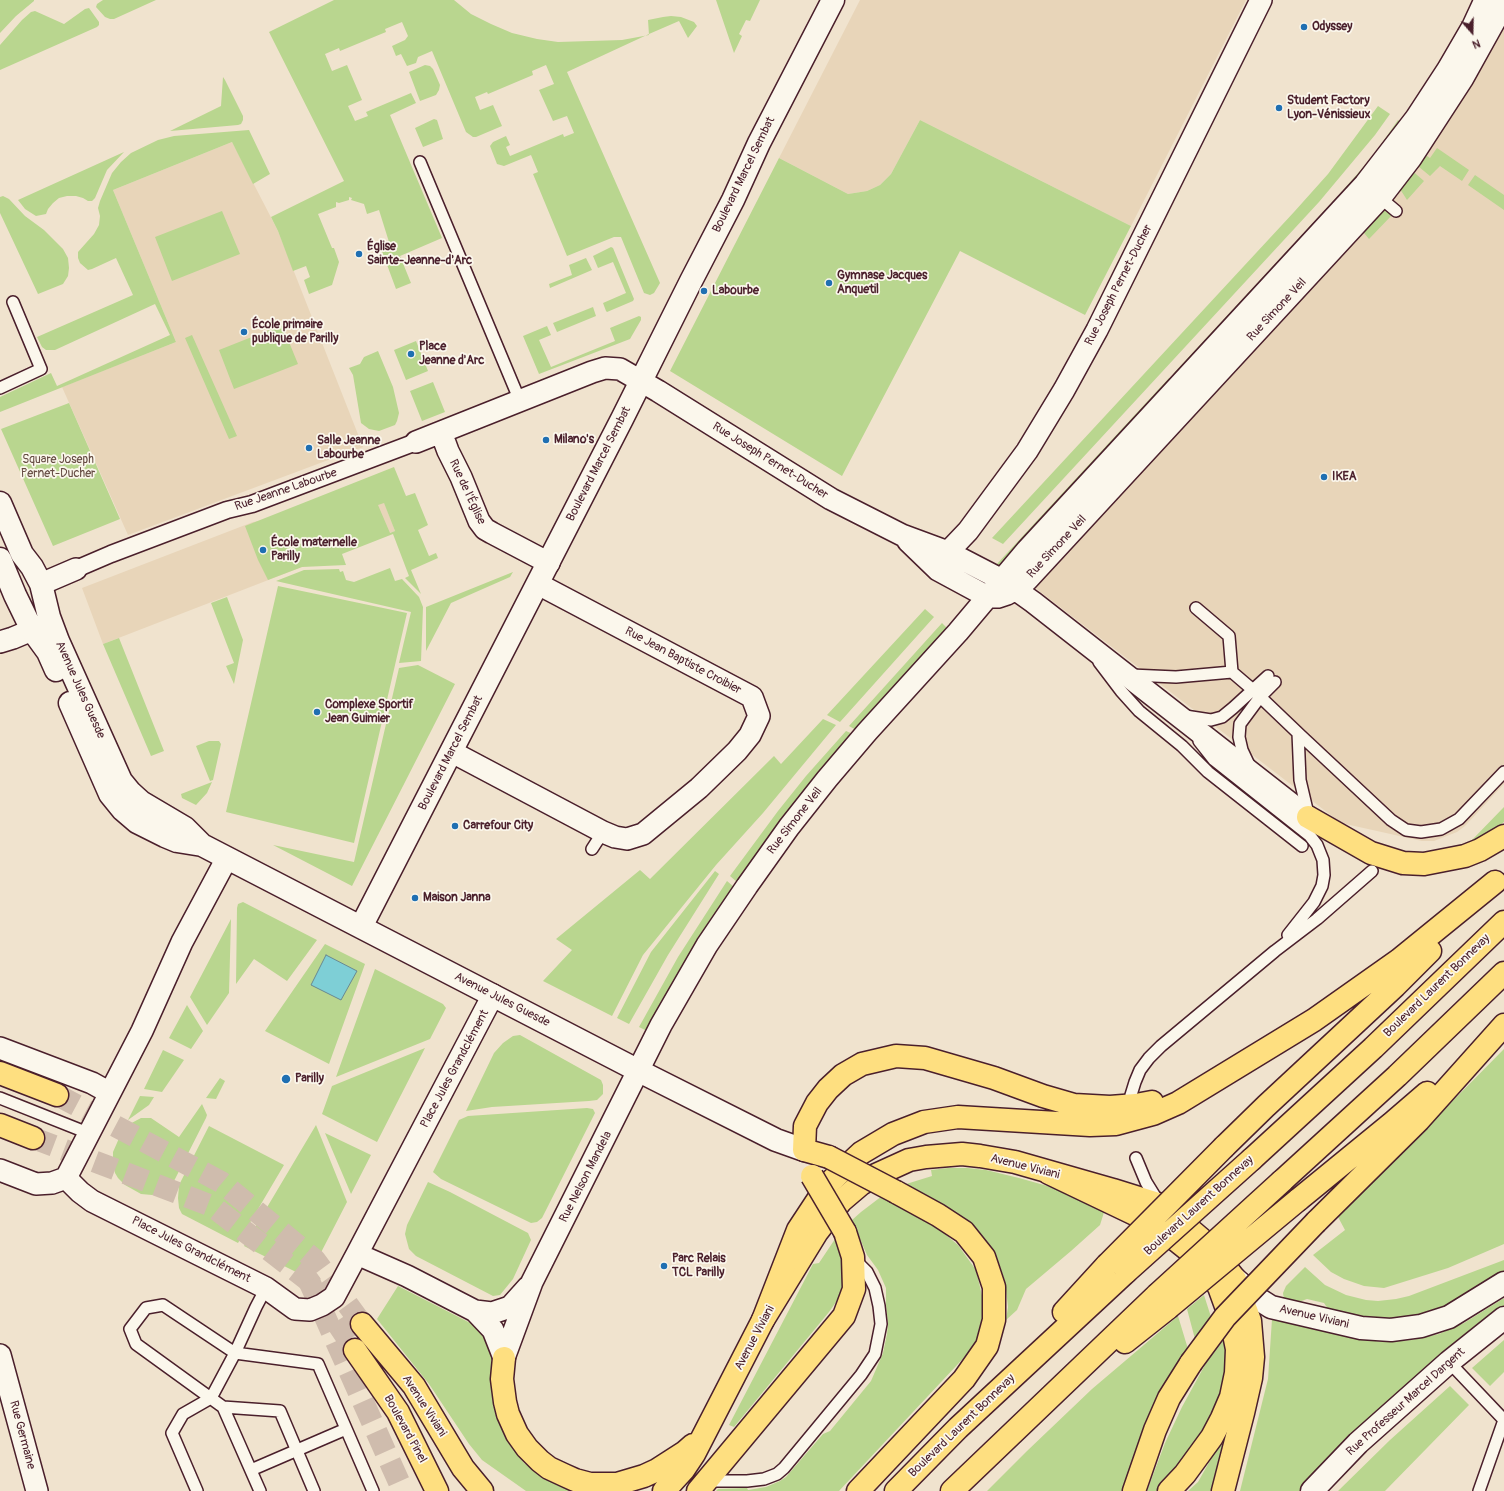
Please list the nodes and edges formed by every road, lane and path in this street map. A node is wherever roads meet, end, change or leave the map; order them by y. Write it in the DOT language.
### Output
graph roads {
  1 [pos="833,0"];
  2 [pos="1261,0"];
  3 [pos="1485,0"];
  4 [pos="1504,4"];
  5 [pos="1395,146"];
  6 [pos="420,162"];
  7 [pos="1388,204"];
  8 [pos="13,302"];
  9 [pos="641,381"];
  10 [pos="0,388"];
  11 [pos="520,401"];
  12 [pos="441,432"];
  13 [pos="416,442"];
  14 [pos="0,503"];
  15 [pos="902,535"];
  16 [pos="948,552"];
  17 [pos="0,559"];
  18 [pos="1044,561"];
  19 [pos="549,563"];
  20 [pos="76,569"];
  21 [pos="41,584"];
  22 [pos="538,584"];
  23 [pos="1009,584"];
  24 [pos="988,597"];
  25 [pos="1196,608"];
  26 [pos="1051,616"];
  27 [pos="32,630"];
  28 [pos="1083,641"];
  29 [pos="0,642"];
  30 [pos="1232,672"];
  31 [pos="1128,675"];
  32 [pos="1271,679"];
  33 [pos="1257,693"];
  34 [pos="1178,715"];
  35 [pos="1298,733"];
  36 [pos="452,752"];
  37 [pos="1504,772"];
  38 [pos="1254,774"];
  39 [pos="1308,817"];
  40 [pos="603,832"];
  41 [pos="1504,836"];
  42 [pos="202,845"];
  43 [pos="1302,846"];
  44 [pos="592,849"];
  45 [pos="227,858"];
  46 [pos="1372,871"];
  47 [pos="1500,877"];
  48 [pos="1504,922"];
  49 [pos="361,927"];
  50 [pos="1274,951"];
  51 [pos="1504,973"];
  52 [pos="493,995"];
  53 [pos="1502,1027"];
  54 [pos="0,1048"];
  55 [pos="1231,1070"];
  56 [pos="639,1071"];
  57 [pos="0,1073"];
  58 [pos="110,1092"];
  59 [pos="57,1095"];
  60 [pos="1131,1095"];
  61 [pos="0,1098"];
  62 [pos="0,1125"];
  63 [pos="88,1133"];
  64 [pos="34,1138"];
  65 [pos="804,1150"];
  66 [pos="1136,1158"];
  67 [pos="0,1170"];
  68 [pos="1049,1173"];
  69 [pos="66,1178"];
  70 [pos="1161,1205"];
  71 [pos="358,1254"];
  72 [pos="853,1257"];
  73 [pos="1117,1268"];
  74 [pos="1235,1279"];
  75 [pos="532,1282"];
  76 [pos="1504,1284"];
  77 [pos="266,1288"];
  78 [pos="1162,1301"];
  79 [pos="475,1311"];
  80 [pos="1504,1318"];
  81 [pos="763,1320"];
  82 [pos="362,1324"];
  83 [pos="355,1350"];
  84 [pos="235,1353"];
  85 [pos="0,1355"];
  86 [pos="504,1358"];
  87 [pos="1449,1362"];
  88 [pos="211,1398"];
  89 [pos="223,1407"];
  90 [pos="346,1429"];
  91 [pos="703,1436"];
  92 [pos="296,1450"];
  93 [pos="251,1470"];
  94 [pos="703,1486"];
  95 [pos="1135,1489"];
  96 [pos="37,1491"];
  97 [pos="197,1491"];
  98 [pos="260,1491"];
  99 [pos="314,1491"];
  100 [pos="373,1491"];
  101 [pos="437,1491"];
  102 [pos="482,1491"];
  103 [pos="664,1491"];
  104 [pos="858,1491"];
  105 [pos="896,1491"];
  106 [pos="952,1491"];
  107 [pos="1169,1491"];
  108 [pos="1223,1491"];
  109 [pos="1312,1491"];
  110 [pos="1479,1491"];
  1 -- 9 [label="street, Boulevard Marcel Sembat"];
  2 -- 16 [label="street, Rue Joseph Pernet-Ducher"];
  3 -- 5 [label="street, Rue Simone Veil"];
  4 -- 7 [label="street, Rue Simone Veil"];
  5 -- 7 [label="lane"];
  5 -- 23 [label="street, Rue Simone Veil"];
  6 -- 11 [label="lane"];
  7 -- 18 [label="street, Rue Simone Veil"];
  8 -- 10 [label="lane"];
  9 -- 11 [label="street, Rue Jeanne Labourbe"];
  9 -- 15 [label="street, Rue Joseph Pernet-Ducher"];
  9 -- 19 [label="street, Boulevard Marcel Sembat"];
  11 -- 12 [label="street, Rue Jeanne Labourbe"];
  12 -- 13 [label="street, Rue Jeanne Labourbe"];
  12 -- 19 [label="street, Rue de l'Église"];
  13 -- 20 [label="street, Rue Jeanne Labourbe"];
  14 -- 21 [label="street, Avenue Jules Guesde"];
  15 -- 16 [label="street, Rue Joseph Pernet-Ducher"];
  15 -- 24 [label="street, Rue Joseph Pernet-Ducher"];
  16 -- 23 [label="street, Rue Joseph Pernet-Ducher"];
  17 -- 27 [label="street, Avenue Jules Guesde"];
  18 -- 23 [label="street, Rue Simone Veil"];
  18 -- 26 [label="street"];
  19 -- 22 [label="street, Boulevard Marcel Sembat"];
  20 -- 21 [label="street, Rue Jeanne Labourbe"];
  21 -- 42 [label="street, Avenue Jules Guesde"];
  22 -- 36 [label="street, Boulevard Marcel Sembat"];
  22 -- 40 [label="street, Rue Jean Baptiste Croibier"];
  23 -- 24 [label="street, Rue Simone Veil"];
  23 -- 26 [label="street, Rue Joseph Pernet-Ducher"];
  24 -- 56 [label="street, Rue Simone Veil"];
  25 -- 30 [label="lane"];
  26 -- 28 [label="street, Rue Joseph Pernet-Ducher"];
  27 -- 29 [label="street"];
  27 -- 42 [label="street, Avenue Jules Guesde"];
  28 -- 31 [label="street, Rue Joseph Pernet-Ducher"];
  28 -- 43 [label="lane"];
  30 -- 31 [label="lane"];
  30 -- 33 [label="lane"];
  31 -- 34 [label="street, Rue Joseph Pernet-Ducher"];
  32 -- 33 [label="lane"];
  33 -- 34 [label="lane"];
  33 -- 35 [label="lane"];
  33 -- 38 [label="lane"];
  34 -- 38 [label="street, Rue Joseph Pernet-Ducher"];
  34 -- 50 [label="lane"];
  35 -- 37 [label="lane"];
  35 -- 39 [label="lane"];
  36 -- 40 [label="street, Rue Jean Baptiste Croibier"];
  36 -- 49 [label="street, Boulevard Marcel Sembat"];
  38 -- 39 [label="street, Rue Joseph Pernet-Ducher"];
  39 -- 41 [label="main road"];
  40 -- 44 [label="lane"];
  42 -- 45 [label="street, Avenue Jules Guesde"];
  45 -- 49 [label="street, Avenue Jules Guesde"];
  45 -- 58 [label="street"];
  46 -- 50 [label="lane"];
  47 -- 55 [label="main road"];
  47 -- 73 [label="main road, bridge"];
  48 -- 73 [label="main road, Boulevard Laurent Bonnevay, bridge"];
  49 -- 52 [label="street, Avenue Jules Guesde"];
  50 -- 60 [label="lane"];
  51 -- 78 [label="main road, bridge"];
  52 -- 56 [label="street, Avenue Jules Guesde"];
  52 -- 71 [label="street, Place Jules Grandclément"];
  53 -- 78 [label="main road, bridge"];
  53 -- 95 [label="main road, bridge"];
  54 -- 58 [label="street"];
  55 -- 65 [label="main road"];
  55 -- 81 [label="main road"];
  56 -- 65 [label="street, Avenue Jules Guesde"];
  56 -- 75 [label="street, Rue Nelson Mandela"];
  57 -- 59 [label="main road"];
  58 -- 63 [label="street"];
  61 -- 63 [label="lane"];
  62 -- 64 [label="main road"];
  63 -- 69 [label="street"];
  65 -- 72 [label="main road, bridge"];
  65 -- 104 [label="main road, bridge"];
  66 -- 70 [label="lane"];
  67 -- 69 [label="street"];
  68 -- 70 [label="main road, Avenue Viviani"];
  68 -- 81 [label="main road, Avenue Viviani"];
  68 -- 107 [label="main road"];
  69 -- 77 [label="street, Place Jules Grandclément"];
  70 -- 74 [label="main road, Avenue Viviani"];
  71 -- 77 [label="street, Place Jules Grandclément"];
  71 -- 79 [label="street, Rue Nelson Mandela"];
  72 -- 94 [label="main road"];
  72 -- 94 [label="lane"];
  73 -- 105 [label="main road, Boulevard Laurent Bonnevay"];
  74 -- 76 [label="street, Avenue Viviani"];
  74 -- 108 [label="main road"];
  75 -- 79 [label="street, Rue Nelson Mandela"];
  75 -- 86 [label="street, Rue Nelson Mandela"];
  77 -- 84 [label="lane"];
  78 -- 106 [label="main road"];
  79 -- 86 [label="street"];
  80 -- 87 [label="street, Rue Professeur Marcel Dargent"];
  81 -- 91 [label="main road, Avenue Viviani"];
  82 -- 102 [label="main road, Avenue Viviani"];
  83 -- 101 [label="main road, Boulevard Pinel"];
  84 -- 88 [label="lane"];
  84 -- 88 [label="lane"];
  84 -- 90 [label="lane"];
  85 -- 96 [label="street, Rue Germaine"];
  86 -- 91 [label="main road"];
  87 -- 109 [label="street, Rue Professeur Marcel Dargent"];
  87 -- 110 [label="lane"];
  88 -- 89 [label="lane"];
  88 -- 97 [label="lane"];
  89 -- 92 [label="lane"];
  89 -- 93 [label="lane"];
  90 -- 92 [label="lane"];
  90 -- 100 [label="lane"];
  91 -- 103 [label="main road, Avenue Viviani"];
  92 -- 93 [label="lane"];
  92 -- 99 [label="lane"];
  93 -- 98 [label="lane"];
}
